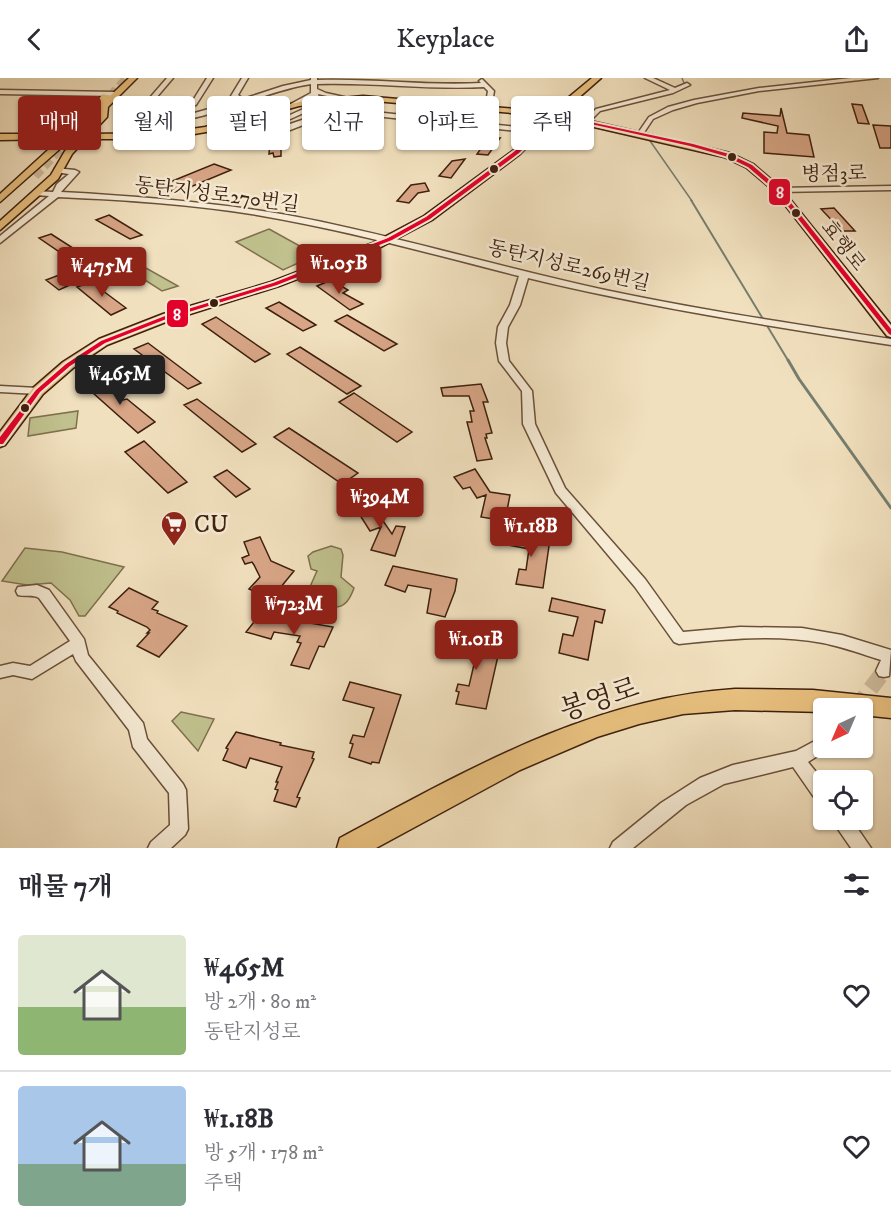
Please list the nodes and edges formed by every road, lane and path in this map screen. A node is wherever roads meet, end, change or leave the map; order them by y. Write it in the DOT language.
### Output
graph roads {
  1 [pos="122,78"];
  2 [pos="133,78"];
  3 [pos="170,78"];
  4 [pos="210,78"];
  5 [pos="245,78"];
  6 [pos="439,78"];
  7 [pos="478,78"];
  8 [pos="597,78"];
  9 [pos="648,78"];
  10 [pos="875,78"];
  11 [pos="361,79"];
  12 [pos="314,80"];
  13 [pos="402,80"];
  14 [pos="485,85"];
  15 [pos="687,85"];
  16 [pos="434,86"];
  17 [pos="675,90"];
  18 [pos="0,92"];
  19 [pos="111,94"];
  20 [pos="155,96"];
  21 [pos="234,96"];
  22 [pos="253,96"];
  23 [pos="314,96"];
  24 [pos="490,96"];
  25 [pos="576,96"];
  26 [pos="195,102"];
  27 [pos="302,102"];
  28 [pos="101,104"];
  29 [pos="594,114"];
  30 [pos="384,115"];
  31 [pos="101,119"];
  32 [pos="594,122"];
  33 [pos="511,126"];
  34 [pos="640,131"];
  35 [pos="0,137"];
  36 [pos="18,137"];
  37 [pos="101,137"];
  38 [pos="71,150"];
  39 [pos="519,150"];
  40 [pos="53,151"];
  41 [pos="68,153"];
  42 [pos="58,170"];
  43 [pos="35,176"];
  44 [pos="48,176"];
  45 [pos="891,188"];
  46 [pos="777,190"];
  47 [pos="38,193"];
  48 [pos="60,194"];
  49 [pos="2,195"];
  50 [pos="0,208"];
  51 [pos="0,220"];
  52 [pos="0,227"];
  53 [pos="392,238"];
  54 [pos="0,240"];
  55 [pos="524,274"];
  56 [pos="742,317"];
  57 [pos="891,333"];
  58 [pos="891,340"];
  59 [pos="0,389"];
  60 [pos="38,391"];
  61 [pos="0,442"];
  62 [pos="23,591"];
  63 [pos="79,644"];
  64 [pos="888,662"];
  65 [pos="0,672"];
  66 [pos="891,708"];
  67 [pos="813,752"];
  68 [pos="796,760"];
  69 [pos="813,782"];
  70 [pos="848,830"];
  71 [pos="157,848"];
  72 [pos="350,848"];
  73 [pos="619,848"];
  74 [pos="862,848"];
  1 -- 19 [label="main road"];
  2 -- 19 [label="main road"];
  3 -- 20 [label="street"];
  4 -- 26 [label="street"];
  5 -- 21 [label="street"];
  6 -- 16 [label="street"];
  7 -- 14 [label="street"];
  8 -- 25 [label="main road"];
  9 -- 17 [label="street"];
  10 -- 34 [label="street"];
  11 -- 12 [label="street"];
  11 -- 13 [label="street"];
  12 -- 22 [label="street"];
  12 -- 23 [label="street"];
  13 -- 16 [label="street"];
  14 -- 16 [label="street"];
  14 -- 24 [label="street"];
  15 -- 17 [label="street"];
  17 -- 29 [label="street"];
  18 -- 19 [label="street"];
  19 -- 28 [label="main road"];
  19 -- 31 [label="main road"];
  27 -- 37 [label="main road"];
  30 -- 33 [label="street"];
  32 -- 34 [label="main road"];
  34 -- 46 [label="main road, 효행로"];
  35 -- 36 [label="main road"];
  38 -- 41 [label="main road"];
  39 -- 53 [label="main road"];
  40 -- 41 [label="main road"];
  40 -- 49 [label="main road"];
  41 -- 42 [label="main road"];
  42 -- 47 [label="main road"];
  42 -- 48 [label="street"];
  43 -- 50 [label="main road"];
  44 -- 51 [label="main road"];
  45 -- 46 [label="street, 병점3로"];
  46 -- 57 [label="main road, 효행로"];
  47 -- 48 [label="street"];
  47 -- 52 [label="main road"];
  48 -- 53 [label="street"];
  48 -- 54 [label="street"];
  53 -- 55 [label="street, 동탄지성로269번길"];
  53 -- 56 [label="street"];
  53 -- 60 [label="main road"];
  55 -- 56 [label="street, 동탄지성로269번길"];
  55 -- 64 [label="street"];
  56 -- 58 [label="street"];
  59 -- 60 [label="street"];
  60 -- 61 [label="main road"];
  62 -- 63 [label="street"];
  63 -- 65 [label="street"];
  63 -- 71 [label="street"];
  66 -- 72 [label="highway, 봉영로"];
  67 -- 68 [label="street"];
  68 -- 69 [label="street"];
  68 -- 73 [label="street"];
  70 -- 74 [label="street"];
}
